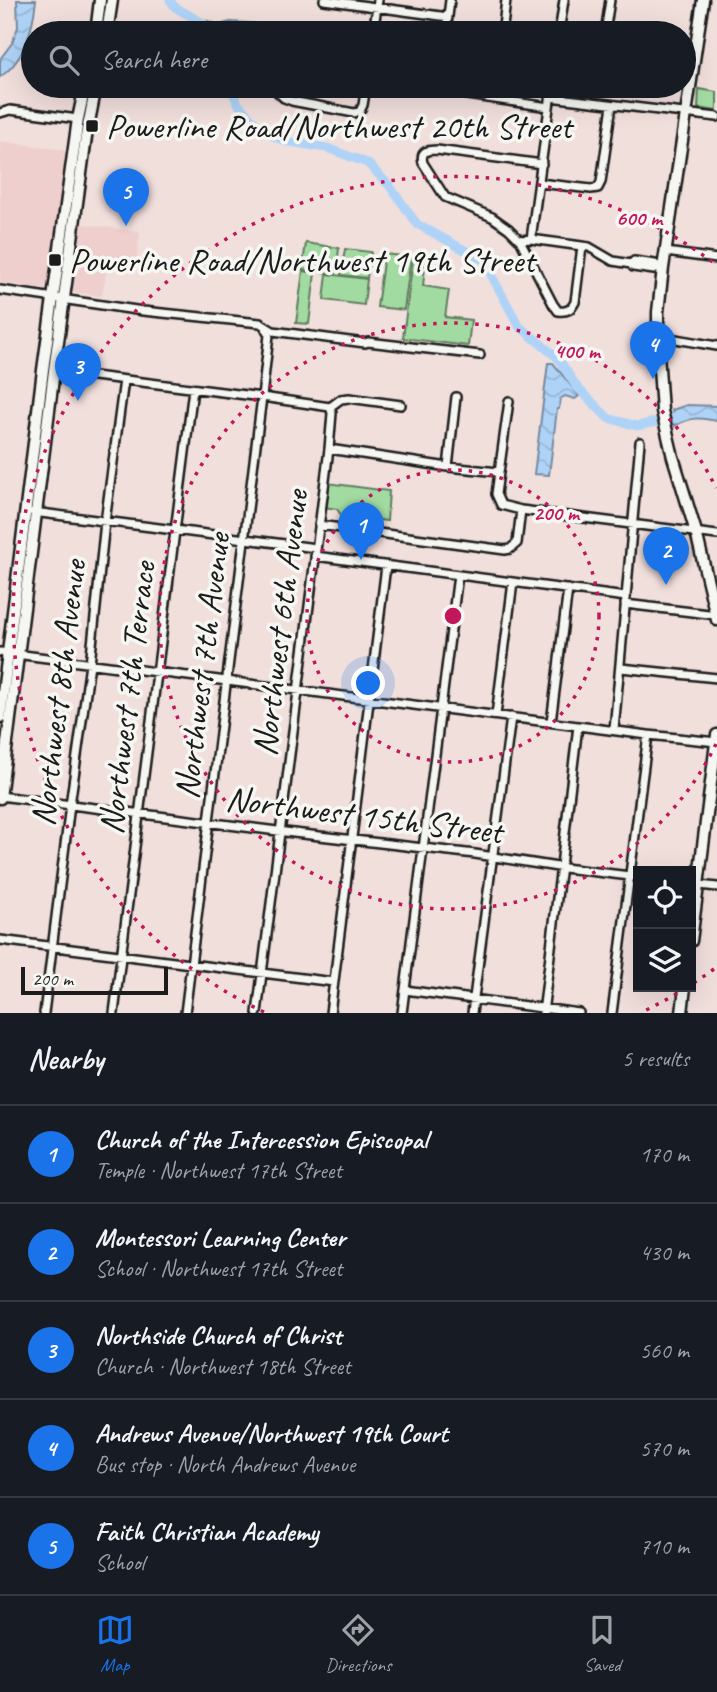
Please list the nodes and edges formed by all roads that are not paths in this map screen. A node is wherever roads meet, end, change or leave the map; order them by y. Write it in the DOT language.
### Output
graph roads {
  1 [pos="100,0"];
  2 [pos="111,0"];
  3 [pos="324,0"];
  4 [pos="450,0"];
  5 [pos="506,0"];
  6 [pos="564,0"];
  7 [pos="610,0"];
  8 [pos="702,0"];
  9 [pos="378,4"];
  10 [pos="448,17"];
  11 [pos="97,21"];
  12 [pos="108,21"];
  13 [pos="448,21"];
  14 [pos="504,21"];
  15 [pos="561,21"];
  16 [pos="607,21"];
  17 [pos="696,25"];
  18 [pos="83,98"];
  19 [pos="92,98"];
  20 [pos="284,98"];
  21 [pos="364,98"];
  22 [pos="488,98"];
  23 [pos="550,98"];
  24 [pos="558,98"];
  25 [pos="687,98"];
  26 [pos="612,105"];
  27 [pos="549,107"];
  28 [pos="0,113"];
  29 [pos="686,113"];
  30 [pos="717,117"];
  31 [pos="84,120"];
  32 [pos="542,164"];
  33 [pos="539,183"];
  34 [pos="531,239"];
  35 [pos="520,240"];
  36 [pos="582,246"];
  37 [pos="666,252"];
  38 [pos="717,259"];
  39 [pos="661,268"];
  40 [pos="0,290"];
  41 [pos="59,298"];
  42 [pos="265,327"];
  43 [pos="658,336"];
  44 [pos="717,346"];
  45 [pos="480,355"];
  46 [pos="54,371"];
  47 [pos="124,380"];
  48 [pos="193,389"];
  49 [pos="262,397"];
  50 [pos="456,397"];
  51 [pos="509,401"];
  52 [pos="401,405"];
  53 [pos="330,407"];
  54 [pos="640,442"];
  55 [pos="329,449"];
  56 [pos="448,467"];
  57 [pos="499,472"];
  58 [pos="521,510"];
  59 [pos="26,511"];
  60 [pos="37,513"];
  61 [pos="105,522"];
  62 [pos="633,524"];
  63 [pos="319,526"];
  64 [pos="175,531"];
  65 [pos="696,532"];
  66 [pos="717,535"];
  67 [pos="244,539"];
  68 [pos="315,552"];
  69 [pos="386,566"];
  70 [pos="458,575"];
  71 [pos="513,582"];
  72 [pos="568,589"];
  73 [pos="626,601"];
  74 [pos="717,615"];
  75 [pos="717,620"];
  76 [pos="9,653"];
  77 [pos="90,664"];
  78 [pos="621,668"];
  79 [pos="158,673"];
  80 [pos="717,678"];
  81 [pos="226,682"];
  82 [pos="298,690"];
  83 [pos="369,700"];
  84 [pos="441,708"];
  85 [pos="496,715"];
  86 [pos="0,717"];
  87 [pos="511,717"];
  88 [pos="551,722"];
  89 [pos="578,726"];
  90 [pos="614,730"];
  91 [pos="648,735"];
  92 [pos="717,735"];
  93 [pos="717,742"];
  94 [pos="0,797"];
  95 [pos="70,805"];
  96 [pos="139,814"];
  97 [pos="209,822"];
  98 [pos="280,832"];
  99 [pos="351,840"];
  100 [pos="424,848"];
  101 [pos="492,857"];
  102 [pos="561,867"];
  103 [pos="696,872"];
  104 [pos="629,876"];
  105 [pos="633,876"];
  106 [pos="696,884"];
  107 [pos="717,887"];
  108 [pos="0,940"];
  109 [pos="52,948"];
  110 [pos="121,955"];
  111 [pos="191,963"];
  112 [pos="262,972"];
  113 [pos="334,982"];
  114 [pos="405,990"];
  115 [pos="684,992"];
  116 [pos="474,999"];
  117 [pos="543,1011"];
  118 [pos="44,1013"];
  119 [pos="114,1013"];
  120 [pos="185,1013"];
  121 [pos="257,1013"];
  122 [pos="330,1013"];
  123 [pos="402,1013"];
  124 [pos="472,1013"];
  125 [pos="579,1013"];
  126 [pos="612,1013"];
  127 [pos="682,1013"];
  1 -- 11 [label="main road"];
  2 -- 12 [label="main road"];
  3 -- 9 [label="street"];
  4 -- 10 [label="street"];
  5 -- 14 [label="street"];
  6 -- 15 [label="street"];
  7 -- 16 [label="street"];
  8 -- 17 [label="main road"];
  9 -- 10 [label="street"];
  10 -- 13 [label="street"];
  18 -- 31 [label="main road"];
  19 -- 31 [label="main road"];
  20 -- 21 [label="street"];
  22 -- 27 [label="street"];
  23 -- 27 [label="street"];
  24 -- 26 [label="street"];
  25 -- 29 [label="main road"];
  26 -- 29 [label="street"];
  26 -- 33 [label="street"];
  27 -- 32 [label="street"];
  28 -- 31 [label="street"];
  29 -- 30 [label="street"];
  29 -- 37 [label="main road"];
  31 -- 41 [label="main road"];
  31 -- 41 [label="main road"];
  32 -- 33 [label="street"];
  32 -- 35 [label="street"];
  33 -- 34 [label="street"];
  34 -- 35 [label="street"];
  34 -- 36 [label="street"];
  35 -- 36 [label="street"];
  36 -- 39 [label="street"];
  37 -- 38 [label="street"];
  37 -- 39 [label="main road"];
  39 -- 43 [label="main road"];
  40 -- 41 [label="street"];
  41 -- 42 [label="street"];
  41 -- 46 [label="main road"];
  41 -- 59 [label="main road"];
  42 -- 45 [label="street"];
  42 -- 49 [label="street, Northwest 7th Avenue"];
  43 -- 44 [label="street"];
  43 -- 65 [label="main road"];
  46 -- 47 [label="street"];
  46 -- 60 [label="main road"];
  47 -- 48 [label="street"];
  47 -- 61 [label="street, Northwest 8th Avenue"];
  48 -- 49 [label="street"];
  48 -- 64 [label="street, Northwest 7th Terrace"];
  49 -- 53 [label="street"];
  49 -- 67 [label="street, Northwest 7th Avenue"];
  50 -- 56 [label="street"];
  51 -- 57 [label="street"];
  52 -- 53 [label="street"];
  53 -- 55 [label="street, Northwest 6th Avenue"];
  54 -- 62 [label="street"];
  55 -- 56 [label="street"];
  55 -- 63 [label="street, Northwest 6th Avenue"];
  56 -- 57 [label="street"];
  57 -- 58 [label="street"];
  58 -- 62 [label="street"];
  58 -- 63 [label="street"];
  59 -- 60 [label="street"];
  59 -- 76 [label="main road"];
  60 -- 61 [label="street"];
  60 -- 76 [label="main road"];
  61 -- 64 [label="street"];
  61 -- 77 [label="street, Northwest 8th Avenue"];
  62 -- 65 [label="street"];
  62 -- 73 [label="street"];
  63 -- 68 [label="street, Northwest 6th Avenue"];
  64 -- 67 [label="street"];
  64 -- 79 [label="street, Northwest 7th Terrace"];
  65 -- 66 [label="street"];
  65 -- 74 [label="main road"];
  67 -- 68 [label="street"];
  67 -- 81 [label="street, Northwest 7th Avenue"];
  68 -- 69 [label="street"];
  68 -- 82 [label="street, Northwest 6th Avenue"];
  69 -- 70 [label="street"];
  69 -- 83 [label="street"];
  70 -- 71 [label="street"];
  70 -- 84 [label="street"];
  71 -- 72 [label="street"];
  71 -- 85 [label="street"];
  72 -- 73 [label="street"];
  72 -- 88 [label="street"];
  73 -- 74 [label="street"];
  73 -- 78 [label="street"];
  74 -- 75 [label="main road"];
  76 -- 77 [label="street"];
  76 -- 86 [label="main road"];
  76 -- 94 [label="main road"];
  77 -- 79 [label="street"];
  77 -- 95 [label="street, Northwest 8th Avenue"];
  78 -- 80 [label="street"];
  78 -- 90 [label="street"];
  79 -- 81 [label="street"];
  79 -- 96 [label="street, Northwest 7th Terrace"];
  81 -- 82 [label="street"];
  81 -- 97 [label="street, Northwest 7th Avenue"];
  82 -- 83 [label="street"];
  82 -- 98 [label="street, Northwest 6th Avenue"];
  83 -- 84 [label="street"];
  83 -- 99 [label="street"];
  84 -- 85 [label="street"];
  84 -- 100 [label="street"];
  85 -- 87 [label="street"];
  87 -- 88 [label="street"];
  87 -- 101 [label="street"];
  88 -- 89 [label="street"];
  89 -- 90 [label="street"];
  89 -- 102 [label="street"];
  90 -- 91 [label="street"];
  91 -- 93 [label="street"];
  91 -- 104 [label="street"];
  92 -- 93 [label="main road"];
  93 -- 103 [label="main road"];
  94 -- 95 [label="street, Northwest 15th Street"];
  95 -- 96 [label="street, Northwest 15th Street"];
  95 -- 109 [label="street, Northwest 8th Avenue"];
  96 -- 97 [label="street, Northwest 15th Street"];
  96 -- 110 [label="street, Northwest 7th Terrace"];
  97 -- 98 [label="street, Northwest 15th Street"];
  97 -- 111 [label="street, Northwest 7th Avenue"];
  98 -- 99 [label="street, Northwest 15th Street"];
  98 -- 112 [label="street, Northwest 6th Avenue"];
  99 -- 100 [label="street, Northwest 15th Street"];
  99 -- 113 [label="street"];
  100 -- 101 [label="street, Northwest 15th Street"];
  100 -- 114 [label="street"];
  101 -- 102 [label="street, Northwest 15th Street"];
  101 -- 116 [label="street"];
  102 -- 104 [label="street, Northwest 15th Street"];
  102 -- 117 [label="street"];
  104 -- 105 [label="street, Northwest 15th Street"];
  104 -- 126 [label="street"];
  106 -- 107 [label="street"];
  108 -- 109 [label="street"];
  109 -- 110 [label="street"];
  109 -- 118 [label="street, Northwest 8th Avenue"];
  110 -- 111 [label="street"];
  110 -- 119 [label="street, Northwest 7th Terrace"];
  111 -- 112 [label="street"];
  111 -- 120 [label="street, Northwest 7th Avenue"];
  112 -- 113 [label="street"];
  112 -- 121 [label="street, Northwest 6th Avenue"];
  113 -- 122 [label="street"];
  114 -- 116 [label="street"];
  114 -- 123 [label="street"];
  115 -- 127 [label="main road"];
  116 -- 117 [label="street"];
  116 -- 124 [label="street"];
  117 -- 125 [label="street"];
}
